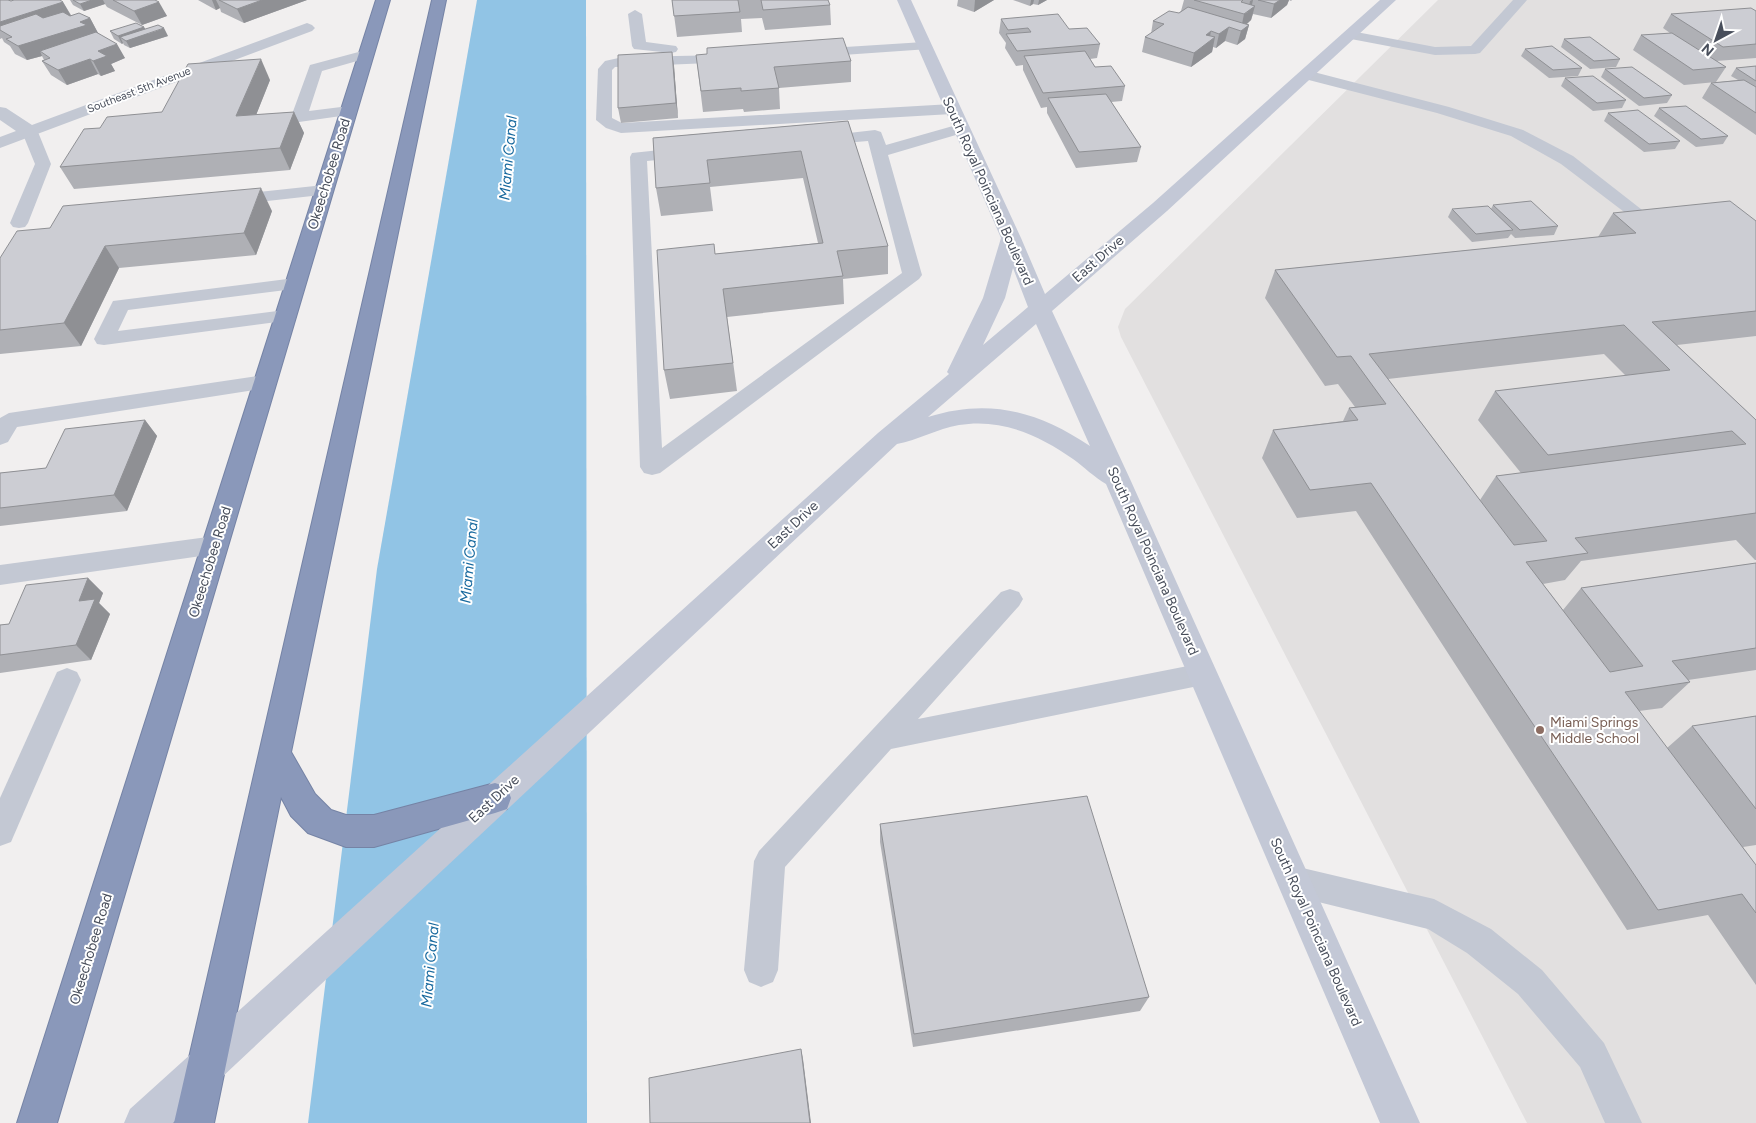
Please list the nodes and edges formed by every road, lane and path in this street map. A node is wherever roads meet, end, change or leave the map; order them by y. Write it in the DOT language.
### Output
graph roads {
  1 [pos="382,0"];
  2 [pos="904,0"];
  3 [pos="1389,0"];
  4 [pos="1520,0"];
  5 [pos="435,4"];
  6 [pos="635,14"];
  7 [pos="307,28"];
  8 [pos="1352,35"];
  9 [pos="921,40"];
  10 [pos="797,49"];
  11 [pos="366,54"];
  12 [pos="1306,75"];
  13 [pos="952,109"];
  14 [pos="349,110"];
  15 [pos="0,112"];
  16 [pos="960,129"];
  17 [pos="30,132"];
  18 [pos="806,142"];
  19 [pos="0,143"];
  20 [pos="707,151"];
  21 [pos="879,152"];
  22 [pos="324,190"];
  23 [pos="216,201"];
  24 [pos="1646,220"];
  25 [pos="19,224"];
  26 [pos="1011,238"];
  27 [pos="295,284"];
  28 [pos="1040,309"];
  29 [pos="285,316"];
  30 [pos="265,382"];
  31 [pos="954,382"];
  32 [pos="0,437"];
  33 [pos="887,439"];
  34 [pos="1117,479"];
  35 [pos="215,545"];
  36 [pos="0,575"];
  37 [pos="1010,599"];
  38 [pos="1203,674"];
  39 [pos="67,680"];
  40 [pos="883,738"];
  41 [pos="275,754"];
  42 [pos="495,798"];
  43 [pos="0,832"];
  44 [pos="1294,882"];
  45 [pos="762,970"];
  46 [pos="207,1063"];
  47 [pos="37,1123"];
  48 [pos="144,1123"];
  49 [pos="194,1123"];
  50 [pos="1400,1123"];
  51 [pos="1624,1123"];
  1 -- 11 [label="highway, Okeechobee Road"];
  2 -- 9 [label="street, South Royal Poinciana Boulevard"];
  3 -- 8 [label="street, East Drive"];
  4 -- 8 [label="lane"];
  5 -- 41 [label="highway"];
  6 -- 13 [label="lane"];
  7 -- 17 [label="street, Southeast 5th Avenue"];
  8 -- 12 [label="street, East Drive"];
  9 -- 10 [label="lane"];
  9 -- 13 [label="street, South Royal Poinciana Boulevard"];
  11 -- 14 [label="highway, Okeechobee Road"];
  11 -- 14 [label="lane"];
  12 -- 24 [label="lane"];
  12 -- 28 [label="street, East Drive"];
  13 -- 16 [label="street, South Royal Poinciana Boulevard"];
  14 -- 22 [label="highway, Okeechobee Road"];
  15 -- 17 [label="street"];
  16 -- 21 [label="lane"];
  16 -- 26 [label="street, South Royal Poinciana Boulevard"];
  17 -- 19 [label="street, Southeast 5th Avenue"];
  17 -- 25 [label="lane"];
  18 -- 21 [label="lane"];
  20 -- 21 [label="lane"];
  22 -- 23 [label="lane"];
  22 -- 27 [label="highway, Okeechobee Road"];
  26 -- 28 [label="street, South Royal Poinciana Boulevard"];
  26 -- 31 [label="street"];
  27 -- 29 [label="highway, Okeechobee Road"];
  27 -- 29 [label="lane"];
  28 -- 31 [label="street, East Drive"];
  28 -- 34 [label="street, South Royal Poinciana Boulevard"];
  29 -- 30 [label="highway, Okeechobee Road"];
  30 -- 32 [label="lane"];
  30 -- 35 [label="highway, Okeechobee Road"];
  31 -- 33 [label="street, East Drive"];
  33 -- 34 [label="street"];
  33 -- 42 [label="street, East Drive"];
  34 -- 38 [label="street, South Royal Poinciana Boulevard"];
  35 -- 36 [label="lane"];
  35 -- 47 [label="highway, Okeechobee Road"];
  37 -- 40 [label="lane"];
  38 -- 40 [label="lane"];
  38 -- 44 [label="street, South Royal Poinciana Boulevard"];
  39 -- 43 [label="lane"];
  40 -- 45 [label="lane"];
  41 -- 42 [label="highway"];
  41 -- 46 [label="highway"];
  42 -- 46 [label="street, East Drive"];
  44 -- 50 [label="street, South Royal Poinciana Boulevard"];
  44 -- 51 [label="lane"];
  46 -- 48 [label="street, East Drive"];
  46 -- 49 [label="highway"];
}
